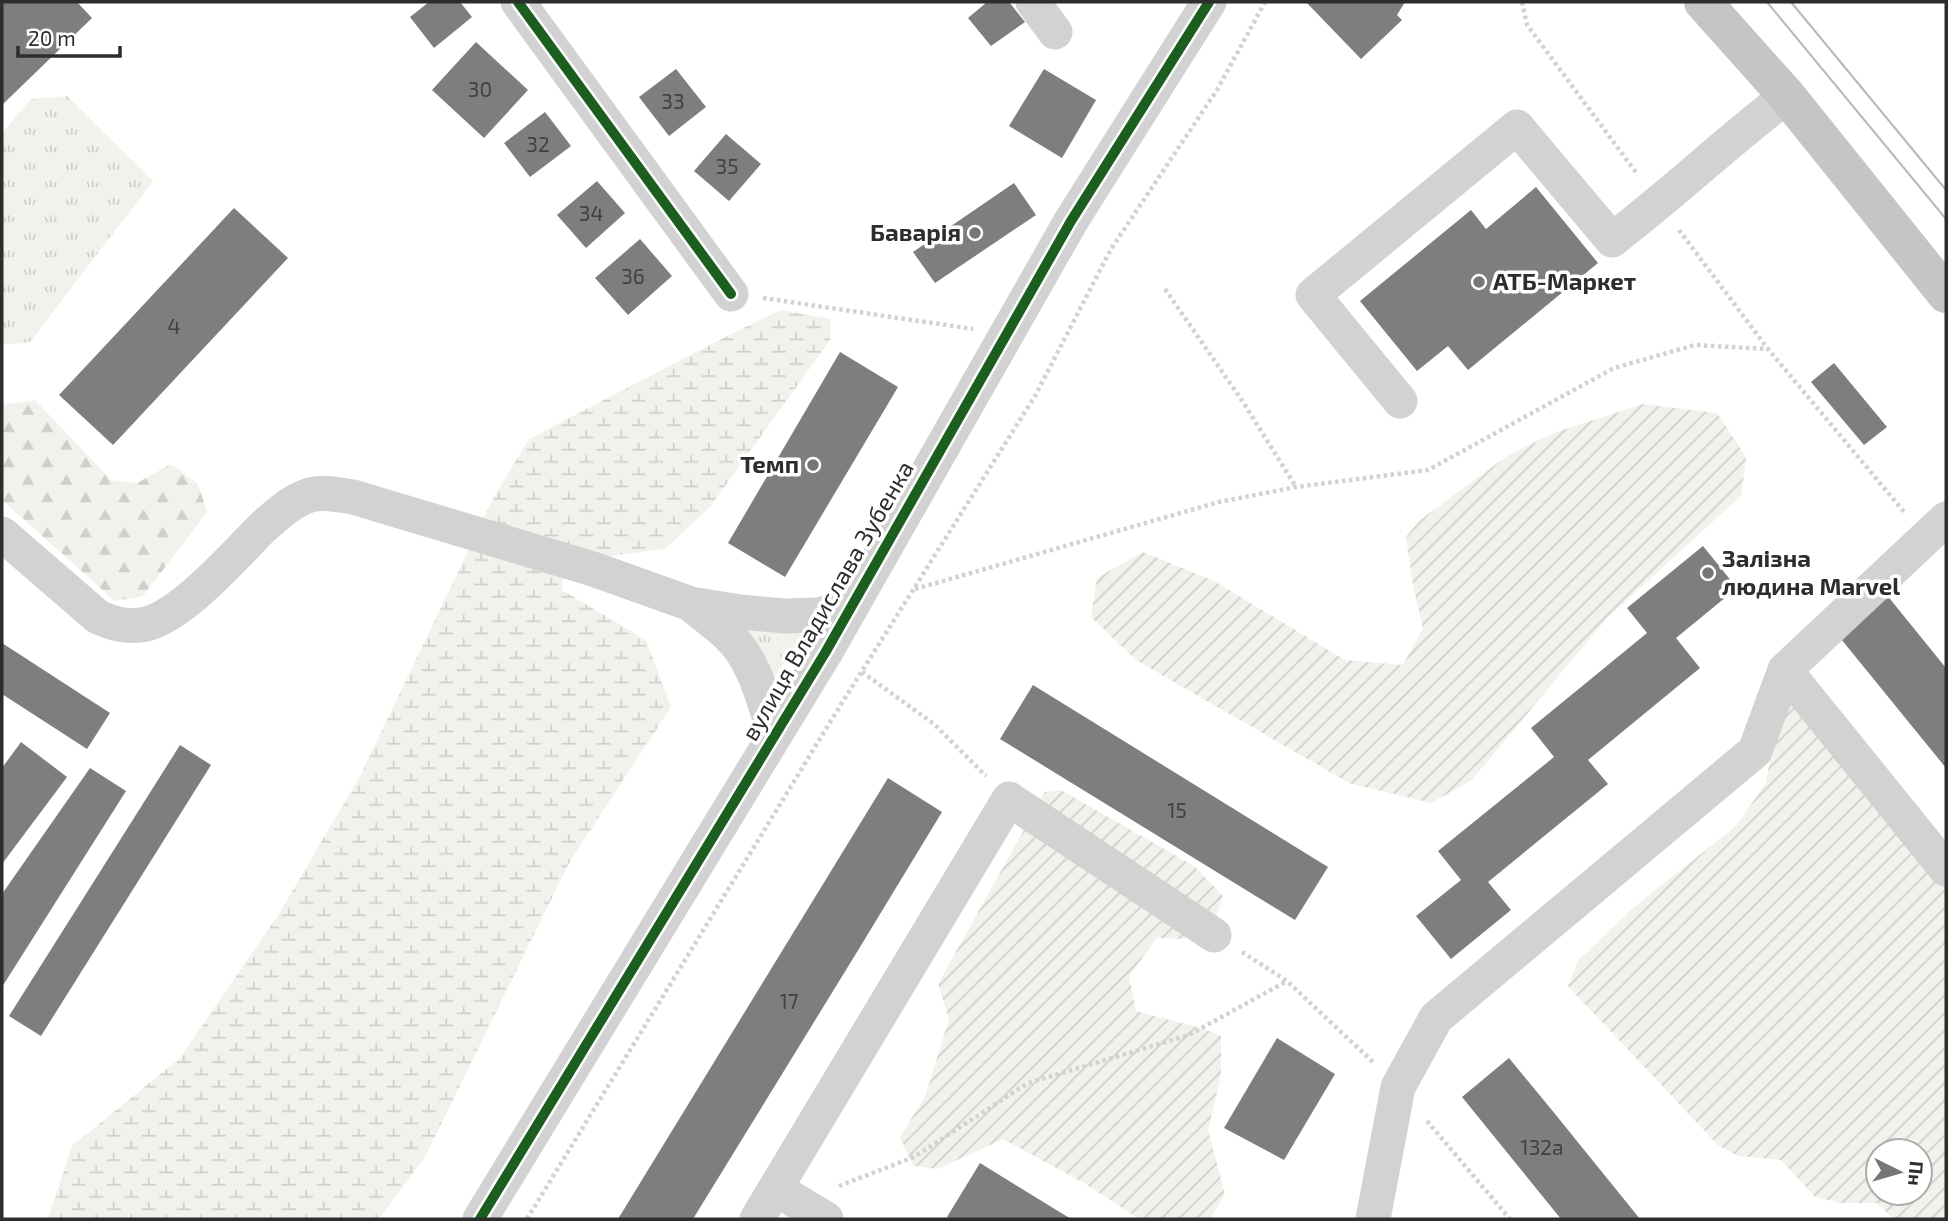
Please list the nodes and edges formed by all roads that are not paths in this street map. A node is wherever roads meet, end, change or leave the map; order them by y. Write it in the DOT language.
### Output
graph roads {
  1 [pos="1033,2"];
  2 [pos="1209,2"];
  3 [pos="1703,2"];
  4 [pos="525,5"];
  5 [pos="1055,32"];
  6 [pos="1787,96"];
  7 [pos="731,293"];
  8 [pos="1946,295"];
  9 [pos="1400,401"];
  10 [pos="1936,529"];
  11 [pos="2,534"];
  12 [pos="691,604"];
  13 [pos="852,605"];
  14 [pos="1785,670"];
  15 [pos="775,735"];
  16 [pos="1946,869"];
  17 [pos="1214,935"];
  18 [pos="800,1203"];
  19 [pos="480,1219"];
  20 [pos="757,1219"];
  21 [pos="1373,1219"];
  1 -- 5 [label="street"];
  2 -- 13 [label="street, вулиця Владислава Зубенка"];
  3 -- 6 [label="main road"];
  4 -- 7 [label="street"];
  6 -- 8 [label="main road"];
  6 -- 9 [label="street"];
  10 -- 14 [label="street"];
  11 -- 12 [label="street"];
  12 -- 13 [label="street"];
  12 -- 15 [label="street"];
  13 -- 15 [label="street, вулиця Владислава Зубенка"];
  14 -- 16 [label="street"];
  14 -- 21 [label="street"];
  15 -- 19 [label="street, вулиця Владислава Зубенка"];
  17 -- 18 [label="street"];
  18 -- 20 [label="street"];
}
